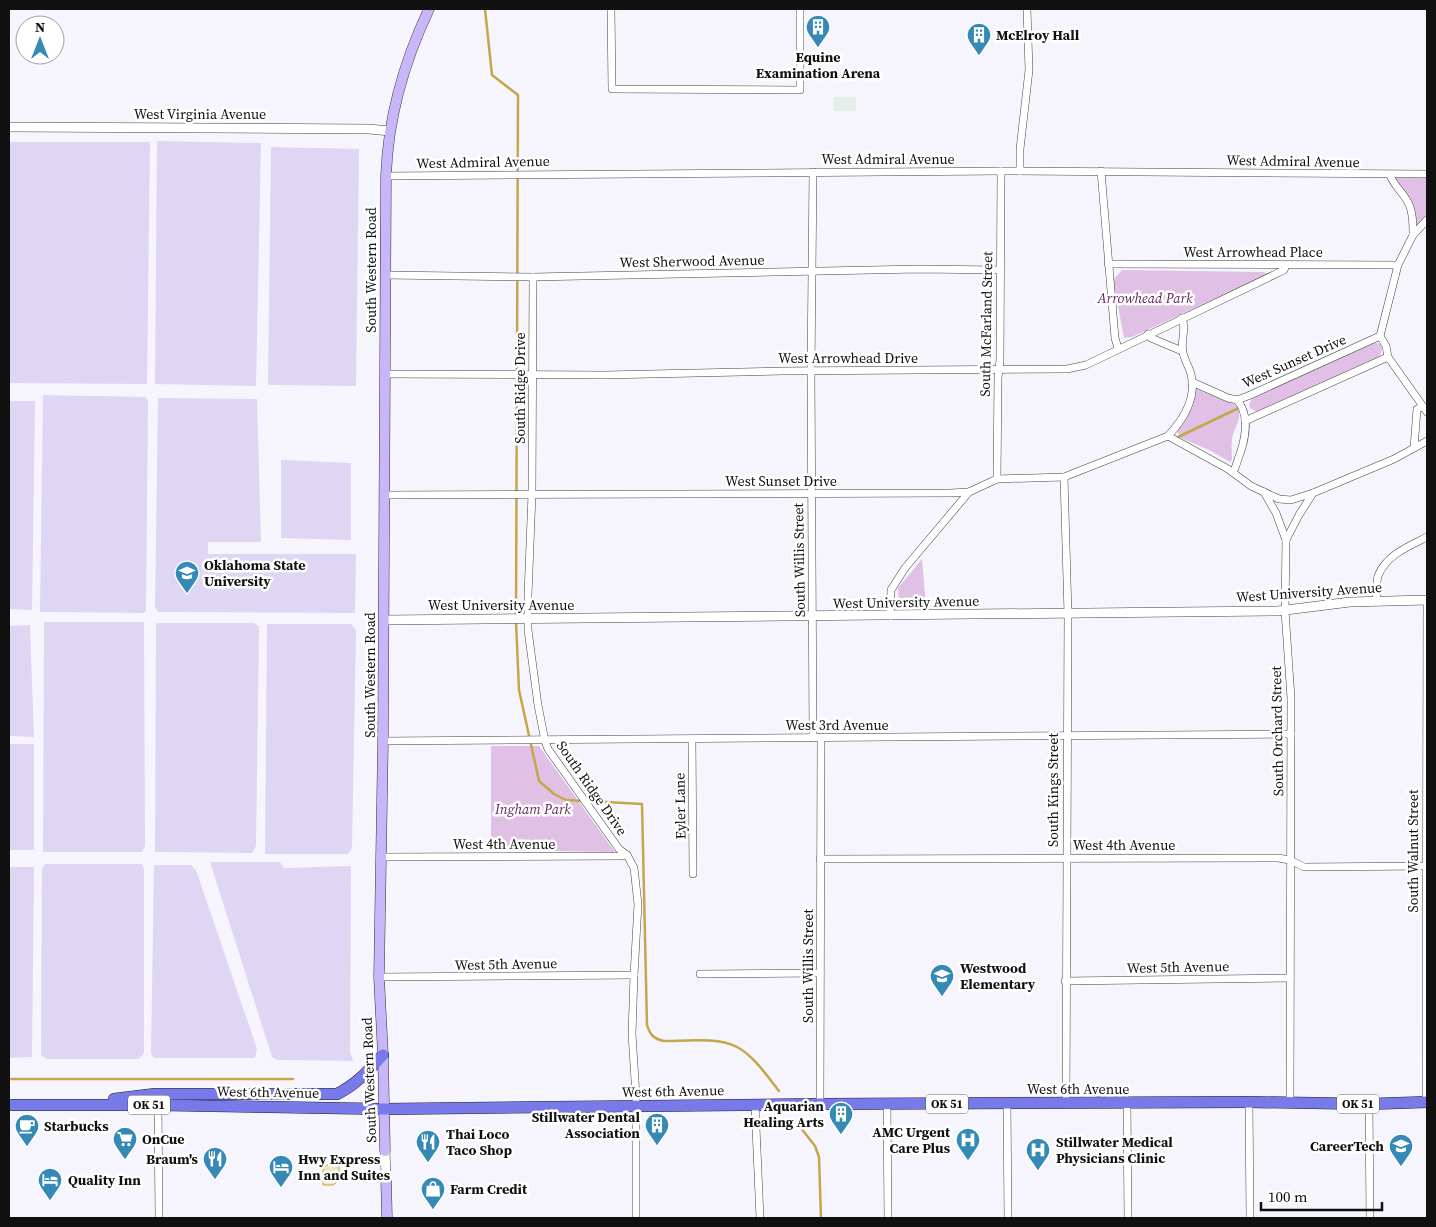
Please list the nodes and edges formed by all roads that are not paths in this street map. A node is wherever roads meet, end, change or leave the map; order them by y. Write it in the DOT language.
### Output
graph roads {
  1 [pos="429,9"];
  2 [pos="611,9"];
  3 [pos="800,9"];
  4 [pos="1027,9"];
  5 [pos="9,127"];
  6 [pos="390,131"];
  7 [pos="1000,171"];
  8 [pos="1020,171"];
  9 [pos="1101,171"];
  10 [pos="813,172"];
  11 [pos="1427,174"];
  12 [pos="1390,175"];
  13 [pos="386,176"];
  14 [pos="1427,220"];
  15 [pos="1414,235"];
  16 [pos="1108,264"];
  17 [pos="1286,265"];
  18 [pos="1398,265"];
  19 [pos="1000,270"];
  20 [pos="812,271"];
  21 [pos="385,274"];
  22 [pos="533,277"];
  23 [pos="1182,318"];
  24 [pos="1148,334"];
  25 [pos="1380,336"];
  26 [pos="1118,348"];
  27 [pos="1182,351"];
  28 [pos="1388,357"];
  29 [pos="999,369"];
  30 [pos="811,371"];
  31 [pos="385,374"];
  32 [pos="533,374"];
  33 [pos="1192,382"];
  34 [pos="1237,400"];
  35 [pos="1425,410"];
  36 [pos="1245,421"];
  37 [pos="1168,436"];
  38 [pos="1427,441"];
  39 [pos="1414,448"];
  40 [pos="1232,472"];
  41 [pos="1064,477"];
  42 [pos="997,478"];
  43 [pos="969,492"];
  44 [pos="1264,492"];
  45 [pos="811,493"];
  46 [pos="1313,493"];
  47 [pos="532,494"];
  48 [pos="384,495"];
  49 [pos="1427,537"];
  50 [pos="1286,540"];
  51 [pos="1427,600"];
  52 [pos="1376,601"];
  53 [pos="1285,611"];
  54 [pos="1068,614"];
  55 [pos="812,616"];
  56 [pos="890,616"];
  57 [pos="524,619"];
  58 [pos="384,620"];
  59 [pos="1291,734"];
  60 [pos="1427,734"];
  61 [pos="1066,736"];
  62 [pos="692,738"];
  63 [pos="813,738"];
  64 [pos="821,738"];
  65 [pos="383,741"];
  66 [pos="545,741"];
  67 [pos="627,855"];
  68 [pos="382,857"];
  69 [pos="1066,858"];
  70 [pos="820,859"];
  71 [pos="1290,860"];
  72 [pos="1427,866"];
  73 [pos="693,874"];
  74 [pos="1427,933"];
  75 [pos="820,973"];
  76 [pos="700,974"];
  77 [pos="634,975"];
  78 [pos="379,977"];
  79 [pos="1290,978"];
  80 [pos="1065,980"];
  81 [pos="383,1055"];
  82 [pos="1249,1102"];
  83 [pos="1290,1102"];
  84 [pos="1427,1102"];
  85 [pos="820,1104"];
  86 [pos="887,1104"];
  87 [pos="1007,1104"];
  88 [pos="1066,1104"];
  89 [pos="1127,1104"];
  90 [pos="1369,1104"];
  91 [pos="9,1105"];
  92 [pos="158,1105"];
  93 [pos="70,1106"];
  94 [pos="755,1106"];
  95 [pos="636,1107"];
  96 [pos="384,1109"];
  97 [pos="385,1151"];
  98 [pos="386,1177"];
  99 [pos="159,1218"];
  100 [pos="387,1218"];
  101 [pos="636,1218"];
  102 [pos="760,1218"];
  103 [pos="888,1218"];
  104 [pos="1008,1218"];
  105 [pos="1128,1218"];
  106 [pos="1250,1218"];
  107 [pos="1370,1218"];
  1 -- 6 [label="main road, South Western Road"];
  2 -- 3 [label="street"];
  4 -- 8 [label="street"];
  5 -- 6 [label="street, West Virginia Avenue"];
  6 -- 13 [label="main road, South Western Road"];
  7 -- 8 [label="street, West Admiral Avenue"];
  7 -- 10 [label="street, West Admiral Avenue"];
  7 -- 19 [label="street, South McFarland Street"];
  8 -- 9 [label="street, West Admiral Avenue"];
  9 -- 12 [label="street, West Admiral Avenue"];
  9 -- 16 [label="street"];
  10 -- 13 [label="street, West Admiral Avenue"];
  10 -- 20 [label="street, South Willis Street"];
  11 -- 12 [label="street, West Admiral Avenue"];
  12 -- 15 [label="street"];
  13 -- 21 [label="main road, South Western Road"];
  14 -- 15 [label="street"];
  15 -- 18 [label="street"];
  16 -- 17 [label="street, West Arrowhead Place"];
  16 -- 26 [label="street"];
  17 -- 18 [label="street, West Arrowhead Place"];
  17 -- 23 [label="street, West Arrowhead Drive"];
  18 -- 25 [label="street"];
  19 -- 20 [label="street, West Sherwood Avenue"];
  19 -- 29 [label="street, South McFarland Street"];
  20 -- 22 [label="street, West Sherwood Avenue"];
  20 -- 30 [label="street, South Willis Street"];
  21 -- 22 [label="street, West Sherwood Avenue"];
  21 -- 31 [label="main road, South Western Road"];
  22 -- 32 [label="street, South Ridge Drive"];
  23 -- 24 [label="street, West Arrowhead Drive"];
  23 -- 27 [label="street"];
  24 -- 26 [label="street, West Arrowhead Drive"];
  24 -- 27 [label="street"];
  25 -- 28 [label="street"];
  25 -- 34 [label="street, West Sunset Drive"];
  26 -- 29 [label="street, West Arrowhead Drive"];
  27 -- 33 [label="street"];
  28 -- 35 [label="street"];
  28 -- 36 [label="street"];
  29 -- 30 [label="street, West Arrowhead Drive"];
  29 -- 42 [label="street, South McFarland Street"];
  30 -- 32 [label="street, West Arrowhead Drive"];
  30 -- 45 [label="street, South Willis Street"];
  31 -- 32 [label="street, West Arrowhead Drive"];
  31 -- 48 [label="main road, South Western Road"];
  32 -- 47 [label="street, South Ridge Drive"];
  33 -- 34 [label="street, West Sunset Drive"];
  33 -- 37 [label="street"];
  34 -- 36 [label="street"];
  35 -- 39 [label="street"];
  36 -- 40 [label="street"];
  37 -- 40 [label="street"];
  37 -- 41 [label="street, West Sunset Drive"];
  38 -- 39 [label="street"];
  39 -- 46 [label="street"];
  40 -- 44 [label="street"];
  41 -- 42 [label="street, West Sunset Drive"];
  41 -- 54 [label="street, South Kings Street"];
  42 -- 43 [label="street, West Sunset Drive"];
  43 -- 45 [label="street, West Sunset Drive"];
  43 -- 56 [label="street"];
  44 -- 46 [label="street"];
  44 -- 50 [label="street"];
  45 -- 47 [label="street, West Sunset Drive"];
  45 -- 55 [label="street, South Willis Street"];
  46 -- 50 [label="street, South Orchard Street"];
  47 -- 48 [label="street, West Sunset Drive"];
  47 -- 57 [label="street, South Ridge Drive"];
  48 -- 58 [label="main road, South Western Road"];
  49 -- 52 [label="street"];
  50 -- 53 [label="street, South Orchard Street"];
  51 -- 52 [label="street, West University Avenue"];
  51 -- 60 [label="street, South Walnut Street"];
  52 -- 53 [label="street, West University Avenue"];
  53 -- 54 [label="street, West University Avenue"];
  53 -- 59 [label="street, South Orchard Street"];
  54 -- 56 [label="street, West University Avenue"];
  54 -- 61 [label="street, South Kings Street"];
  55 -- 56 [label="street, West University Avenue"];
  55 -- 57 [label="street, West University Avenue"];
  55 -- 63 [label="street, South Willis Street"];
  57 -- 58 [label="street, West University Avenue"];
  57 -- 66 [label="street, South Ridge Drive"];
  58 -- 65 [label="main road, South Western Road"];
  59 -- 61 [label="street, West 3rd Avenue"];
  59 -- 71 [label="street, South Orchard Street"];
  60 -- 72 [label="street, South Walnut Street"];
  61 -- 64 [label="street, West 3rd Avenue"];
  61 -- 69 [label="street, South Kings Street"];
  62 -- 63 [label="street, West 3rd Avenue"];
  62 -- 66 [label="street, West 3rd Avenue"];
  62 -- 73 [label="street, Eyler Lane"];
  63 -- 64 [label="street, West 3rd Avenue"];
  64 -- 70 [label="street, South Willis Street"];
  65 -- 66 [label="street, West 3rd Avenue"];
  65 -- 68 [label="main road, South Western Road"];
  66 -- 67 [label="street, South Ridge Drive"];
  67 -- 68 [label="street, West 4th Avenue"];
  67 -- 77 [label="street, South Ridge Drive"];
  68 -- 78 [label="main road, South Western Road"];
  69 -- 70 [label="street, West 4th Avenue"];
  69 -- 71 [label="street, West 4th Avenue"];
  69 -- 80 [label="street, South Kings Street"];
  70 -- 75 [label="street, South Willis Street"];
  71 -- 72 [label="street, West 4th Avenue"];
  71 -- 79 [label="street, South Orchard Street"];
  72 -- 74 [label="street, South Walnut Street"];
  74 -- 84 [label="street, South Walnut Street"];
  75 -- 76 [label="street"];
  75 -- 85 [label="street, South Willis Street"];
  77 -- 78 [label="street, West 5th Avenue"];
  77 -- 95 [label="street, South Ridge Drive"];
  78 -- 81 [label="main road, South Western Road"];
  79 -- 80 [label="street, West 5th Avenue"];
  79 -- 83 [label="street, South Orchard Street"];
  80 -- 88 [label="street, South Kings Street"];
  81 -- 93 [label="highway"];
  81 -- 96 [label="main road, South Western Road"];
  82 -- 83 [label="highway, West 6th Avenue / OK 51"];
  82 -- 89 [label="highway, West 6th Avenue / OK 51"];
  82 -- 106 [label="street"];
  83 -- 90 [label="highway, West 6th Avenue / OK 51"];
  84 -- 90 [label="highway, West 6th Avenue / OK 51"];
  85 -- 86 [label="highway, West 6th Avenue / OK 51"];
  85 -- 94 [label="highway, West 6th Avenue / OK 51"];
  86 -- 87 [label="highway, West 6th Avenue / OK 51"];
  86 -- 103 [label="street"];
  87 -- 88 [label="highway, West 6th Avenue / OK 51"];
  87 -- 104 [label="street"];
  88 -- 89 [label="highway, West 6th Avenue / OK 51"];
  89 -- 105 [label="street"];
  90 -- 107 [label="street"];
  91 -- 93 [label="highway, West 6th Avenue / OK 51"];
  92 -- 93 [label="highway, West 6th Avenue / OK 51"];
  92 -- 96 [label="highway, West 6th Avenue / OK 51"];
  92 -- 99 [label="street"];
  94 -- 95 [label="highway, West 6th Avenue / OK 51"];
  94 -- 102 [label="street"];
  95 -- 96 [label="highway, West 6th Avenue / OK 51"];
  95 -- 101 [label="street, South Ridge Drive"];
  96 -- 97 [label="main road, South Western Road"];
  97 -- 98 [label="street, South Western Road"];
  98 -- 100 [label="main road, South Western Road"];
}
